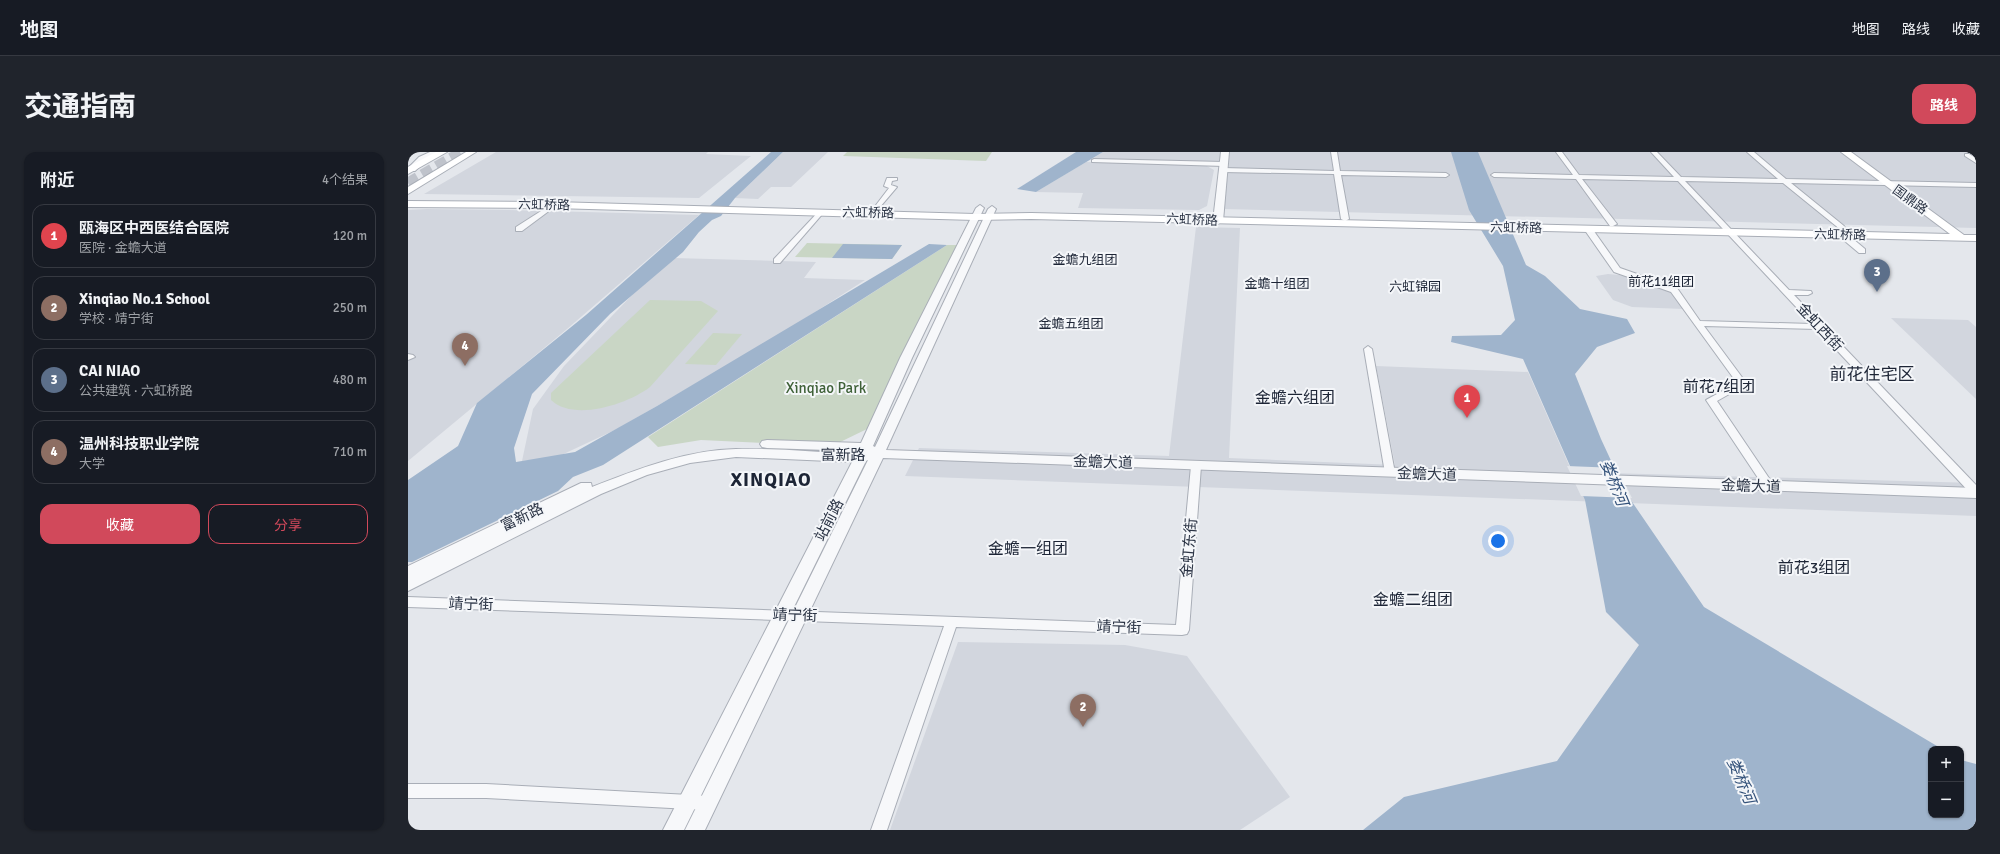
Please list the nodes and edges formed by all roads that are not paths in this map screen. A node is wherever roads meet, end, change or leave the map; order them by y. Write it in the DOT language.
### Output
graph roads {
  1 [pos="436,152"];
  2 [pos="444,152"];
  3 [pos="472,152"];
  4 [pos="1225,152"];
  5 [pos="1334,152"];
  6 [pos="1559,152"];
  7 [pos="1654,152"];
  8 [pos="1750,152"];
  9 [pos="1845,152"];
  10 [pos="1853,152"];
  11 [pos="1967,155"];
  12 [pos="1094,161"];
  13 [pos="1976,161"];
  14 [pos="1224,167"];
  15 [pos="410,170"];
  16 [pos="1337,173"];
  17 [pos="1446,175"];
  18 [pos="1494,175"];
  19 [pos="1577,177"];
  20 [pos="1679,179"];
  21 [pos="895,180"];
  22 [pos="1784,181"];
  23 [pos="1887,184"];
  24 [pos="1898,184"];
  25 [pos="1976,185"];
  26 [pos="408,191"];
  27 [pos="408,200"];
  28 [pos="408,204"];
  29 [pos="554,205"];
  30 [pos="706,206"];
  31 [pos="878,206"];
  32 [pos="732,207"];
  33 [pos="822,211"];
  34 [pos="977,213"];
  35 [pos="990,213"];
  36 [pos="1218,218"];
  37 [pos="1345,219"];
  38 [pos="1453,224"];
  39 [pos="1613,224"];
  40 [pos="1534,226"];
  41 [pos="519,229"];
  42 [pos="1588,229"];
  43 [pos="1727,229"];
  44 [pos="1842,231"];
  45 [pos="1969,237"];
  46 [pos="1862,251"];
  47 [pos="777,261"];
  48 [pos="1787,292"];
  49 [pos="1808,293"];
  50 [pos="1698,323"];
  51 [pos="1820,327"];
  52 [pos="1368,349"];
  53 [pos="868,453"];
  54 [pos="1196,466"];
  55 [pos="1390,473"];
  56 [pos="1770,487"];
  57 [pos="1976,493"];
  58 [pos="408,573"];
  59 [pos="408,585"];
  60 [pos="408,602"];
  61 [pos="781,615"];
  62 [pos="799,615"];
  63 [pos="952,621"];
  64 [pos="1182,630"];
  65 [pos="408,791"];
  66 [pos="686,802"];
  67 [pos="708,803"];
  68 [pos="673,830"];
  69 [pos="695,830"];
  70 [pos="879,830"];
  1 -- 15 [label="street"];
  2 -- 15 [label="main road"];
  3 -- 26 [label="main road"];
  4 -- 14 [label="street"];
  5 -- 16 [label="street"];
  6 -- 19 [label="street"];
  7 -- 20 [label="street, 金虹西街"];
  8 -- 22 [label="street"];
  9 -- 23 [label="main road, 国鼎路"];
  10 -- 24 [label="main road, 国鼎路"];
  11 -- 13 [label="street"];
  12 -- 14 [label="street"];
  14 -- 16 [label="street"];
  14 -- 36 [label="street"];
  16 -- 17 [label="street"];
  16 -- 37 [label="street"];
  18 -- 19 [label="street"];
  19 -- 20 [label="street"];
  19 -- 39 [label="street"];
  20 -- 22 [label="street"];
  20 -- 43 [label="street, 金虹西街"];
  21 -- 31 [label="street"];
  22 -- 23 [label="street"];
  22 -- 44 [label="street"];
  23 -- 24 [label="street"];
  23 -- 45 [label="main road, 国鼎路"];
  24 -- 25 [label="street"];
  24 -- 45 [label="main road, 国鼎路"];
  27 -- 30 [label="main road, 六虹桥路"];
  28 -- 29 [label="main road, 六虹桥路"];
  29 -- 30 [label="main road, 六虹桥路"];
  29 -- 41 [label="street"];
  30 -- 32 [label="main road, 六虹桥路"];
  31 -- 32 [label="main road, 六虹桥路"];
  31 -- 34 [label="main road, 六虹桥路"];
  32 -- 33 [label="main road, 六虹桥路"];
  33 -- 34 [label="main road, 六虹桥路"];
  33 -- 47 [label="street"];
  34 -- 35 [label="main road, 六虹桥路"];
  34 -- 53 [label="street, 站前路"];
  35 -- 36 [label="main road, 六虹桥路"];
  35 -- 53 [label="street, 站前路"];
  36 -- 37 [label="main road, 六虹桥路"];
  36 -- 38 [label="main road, 六虹桥路"];
  37 -- 38 [label="main road, 六虹桥路"];
  38 -- 40 [label="main road, 六虹桥路"];
  39 -- 40 [label="main road, 六虹桥路"];
  39 -- 43 [label="main road, 六虹桥路"];
  40 -- 42 [label="main road, 六虹桥路"];
  42 -- 43 [label="main road, 六虹桥路"];
  42 -- 50 [label="street"];
  43 -- 44 [label="main road, 六虹桥路"];
  43 -- 48 [label="street, 金虹西街"];
  44 -- 45 [label="main road, 六虹桥路"];
  44 -- 46 [label="street"];
  48 -- 49 [label="street"];
  48 -- 51 [label="street, 金虹西街"];
  50 -- 51 [label="street"];
  50 -- 56 [label="street"];
  51 -- 57 [label="street, 金虹西街"];
  52 -- 55 [label="street"];
  53 -- 54 [label="street, 金蟾大道"];
  53 -- 58 [label="street, 富新路"];
  53 -- 59 [label="street, 富新路"];
  53 -- 61 [label="street, 站前路"];
  53 -- 62 [label="street, 站前路"];
  54 -- 55 [label="street, 金蟾大道"];
  54 -- 64 [label="street, 金虹东街"];
  55 -- 56 [label="street, 金蟾大道"];
  56 -- 57 [label="street, 金蟾大道"];
  60 -- 61 [label="street, 靖宁街"];
  61 -- 62 [label="street, 靖宁街"];
  61 -- 66 [label="street, 站前路"];
  62 -- 63 [label="street, 靖宁街"];
  62 -- 67 [label="street, 站前路"];
  63 -- 64 [label="street, 靖宁街"];
  63 -- 70 [label="street"];
  65 -- 66 [label="street"];
  66 -- 67 [label="street"];
  66 -- 68 [label="street, 站前路"];
  67 -- 69 [label="street, 站前路"];
}
